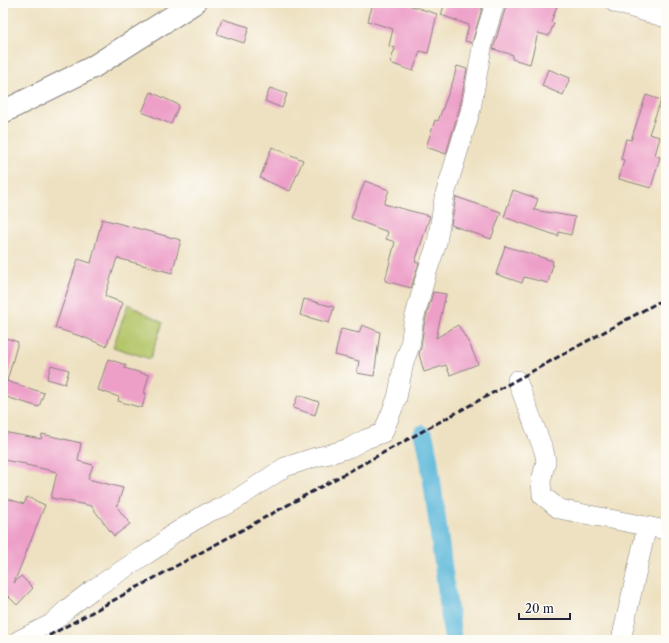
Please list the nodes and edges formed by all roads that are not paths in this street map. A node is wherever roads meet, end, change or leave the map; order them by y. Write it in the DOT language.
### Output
graph roads {
  1 [pos="194,3"];
  2 [pos="495,3"];
  3 [pos="615,3"];
  4 [pos="666,18"];
  5 [pos="3,112"];
  6 [pos="517,380"];
  7 [pos="647,526"];
  8 [pos="666,530"];
  9 [pos="19,640"];
  10 [pos="621,640"];
  1 -- 5 [label="main road"];
  2 -- 9 [label="street"];
  3 -- 4 [label="street"];
  6 -- 7 [label="street"];
  7 -- 8 [label="street"];
  7 -- 10 [label="street"];
}
